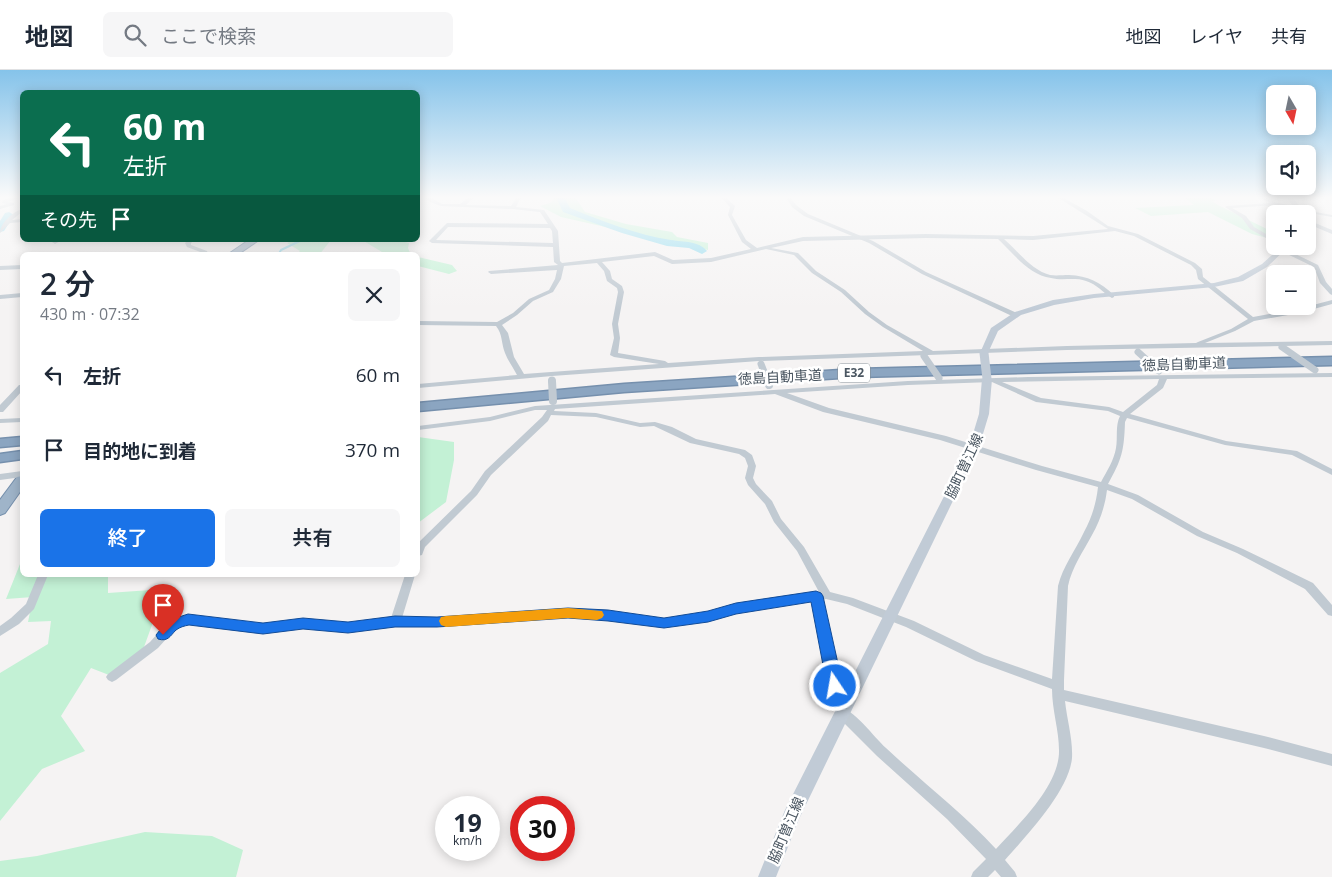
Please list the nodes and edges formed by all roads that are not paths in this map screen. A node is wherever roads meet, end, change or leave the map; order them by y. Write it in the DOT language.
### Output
graph roads {
  1 [pos="438,235"];
  2 [pos="556,235"];
  3 [pos="741,235"];
  4 [pos="853,235"];
  5 [pos="1067,235"];
  6 [pos="1134,235"];
  7 [pos="859,237"];
  8 [pos="1000,238"];
  9 [pos="189,242"];
  10 [pos="252,242"];
  11 [pos="556,245"];
  12 [pos="764,248"];
  13 [pos="756,250"];
  14 [pos="205,252"];
  15 [pos="236,252"];
  16 [pos="1276,255"];
  17 [pos="1296,255"];
  18 [pos="599,262"];
  19 [pos="561,266"];
  20 [pos="20,267"];
  21 [pos="0,268"];
  22 [pos="491,272"];
  23 [pos="1210,286"];
  24 [pos="1332,293"];
  25 [pos="20,295"];
  26 [pos="1112,296"];
  27 [pos="0,297"];
  28 [pos="1332,302"];
  29 [pos="1015,314"];
  30 [pos="1252,319"];
  31 [pos="420,323"];
  32 [pos="498,324"];
  33 [pos="1332,343"];
  34 [pos="1198,346"];
  35 [pos="1280,346"];
  36 [pos="1136,349"];
  37 [pos="984,352"];
  38 [pos="925,354"];
  39 [pos="1293,361"];
  40 [pos="1332,361"];
  41 [pos="760,362"];
  42 [pos="668,366"];
  43 [pos="1162,374"];
  44 [pos="521,376"];
  45 [pos="1328,376"];
  46 [pos="552,377"];
  47 [pos="940,380"];
  48 [pos="989,380"];
  49 [pos="420,386"];
  50 [pos="771,388"];
  51 [pos="20,390"];
  52 [pos="420,400"];
  53 [pos="420,407"];
  54 [pos="552,407"];
  55 [pos="0,410"];
  56 [pos="1124,416"];
  57 [pos="20,420"];
  58 [pos="0,421"];
  59 [pos="420,428"];
  60 [pos="20,439"];
  61 [pos="0,441"];
  62 [pos="974,447"];
  63 [pos="20,448"];
  64 [pos="0,450"];
  65 [pos="20,455"];
  66 [pos="0,458"];
  67 [pos="1332,472"];
  68 [pos="20,474"];
  69 [pos="0,477"];
  70 [pos="20,483"];
  71 [pos="1104,485"];
  72 [pos="0,510"];
  73 [pos="420,546"];
  74 [pos="42,577"];
  75 [pos="409,577"];
  76 [pos="821,596"];
  77 [pos="1332,612"];
  78 [pos="889,618"];
  79 [pos="395,622"];
  80 [pos="0,632"];
  81 [pos="112,677"];
  82 [pos="1058,690"];
  83 [pos="848,698"];
  84 [pos="841,712"];
  85 [pos="1332,760"];
  86 [pos="996,859"];
  87 [pos="767,877"];
  88 [pos="978,877"];
  89 [pos="1010,877"];
  1 -- 11 [label="street"];
  2 -- 11 [label="street"];
  3 -- 13 [label="street"];
  4 -- 7 [label="street"];
  5 -- 8 [label="street"];
  6 -- 23 [label="street"];
  7 -- 8 [label="street"];
  7 -- 12 [label="street"];
  7 -- 29 [label="street"];
  8 -- 26 [label="street"];
  9 -- 14 [label="street"];
  10 -- 15 [label="highway"];
  11 -- 19 [label="street"];
  12 -- 13 [label="street"];
  12 -- 38 [label="street"];
  13 -- 18 [label="street"];
  16 -- 23 [label="main road"];
  17 -- 24 [label="street"];
  18 -- 19 [label="street"];
  18 -- 42 [label="street"];
  19 -- 22 [label="street"];
  19 -- 32 [label="street"];
  20 -- 21 [label="street"];
  23 -- 26 [label="main road"];
  23 -- 30 [label="street"];
  25 -- 27 [label="street"];
  26 -- 29 [label="main road"];
  28 -- 30 [label="street"];
  29 -- 37 [label="main road"];
  30 -- 34 [label="street"];
  31 -- 32 [label="street"];
  32 -- 44 [label="street"];
  33 -- 35 [label="street"];
  34 -- 35 [label="street"];
  34 -- 36 [label="street"];
  35 -- 45 [label="street, bridge"];
  36 -- 37 [label="street"];
  36 -- 43 [label="street, bridge"];
  37 -- 38 [label="street"];
  37 -- 48 [label="main road, 脇町曽江線, bridge"];
  38 -- 41 [label="street"];
  38 -- 47 [label="street, bridge"];
  39 -- 40 [label="highway, 徳島自動車道 / E32"];
  39 -- 52 [label="highway, 徳島自動車道 / E32"];
  39 -- 53 [label="highway, 徳島自動車道 / E32"];
  41 -- 42 [label="street"];
  41 -- 50 [label="street, bridge"];
  42 -- 46 [label="street"];
  43 -- 45 [label="street"];
  43 -- 48 [label="street"];
  43 -- 56 [label="street"];
  44 -- 46 [label="street"];
  44 -- 49 [label="street"];
  46 -- 54 [label="street, bridge"];
  47 -- 48 [label="street"];
  47 -- 50 [label="street"];
  48 -- 56 [label="street"];
  48 -- 62 [label="main road, 脇町曽江線"];
  50 -- 54 [label="street"];
  50 -- 62 [label="street"];
  51 -- 55 [label="street"];
  54 -- 59 [label="street"];
  54 -- 73 [label="street"];
  54 -- 76 [label="street"];
  56 -- 67 [label="street"];
  56 -- 71 [label="street"];
  57 -- 58 [label="street"];
  60 -- 61 [label="highway"];
  62 -- 71 [label="street"];
  62 -- 78 [label="main road, 脇町曽江線"];
  63 -- 64 [label="highway"];
  65 -- 66 [label="highway"];
  68 -- 69 [label="street"];
  70 -- 72 [label="highway"];
  71 -- 77 [label="street"];
  71 -- 82 [label="street"];
  74 -- 80 [label="street"];
  75 -- 79 [label="street"];
  76 -- 78 [label="street"];
  76 -- 79 [label="street"];
  76 -- 83 [label="street"];
  78 -- 82 [label="street"];
  78 -- 83 [label="main road, 脇町曽江線"];
  79 -- 81 [label="street"];
  82 -- 85 [label="street"];
  82 -- 86 [label="street"];
  83 -- 84 [label="main road, 脇町曽江線"];
  84 -- 86 [label="street"];
  84 -- 87 [label="main road, 脇町曽江線"];
  86 -- 88 [label="street"];
  86 -- 89 [label="street"];
}
